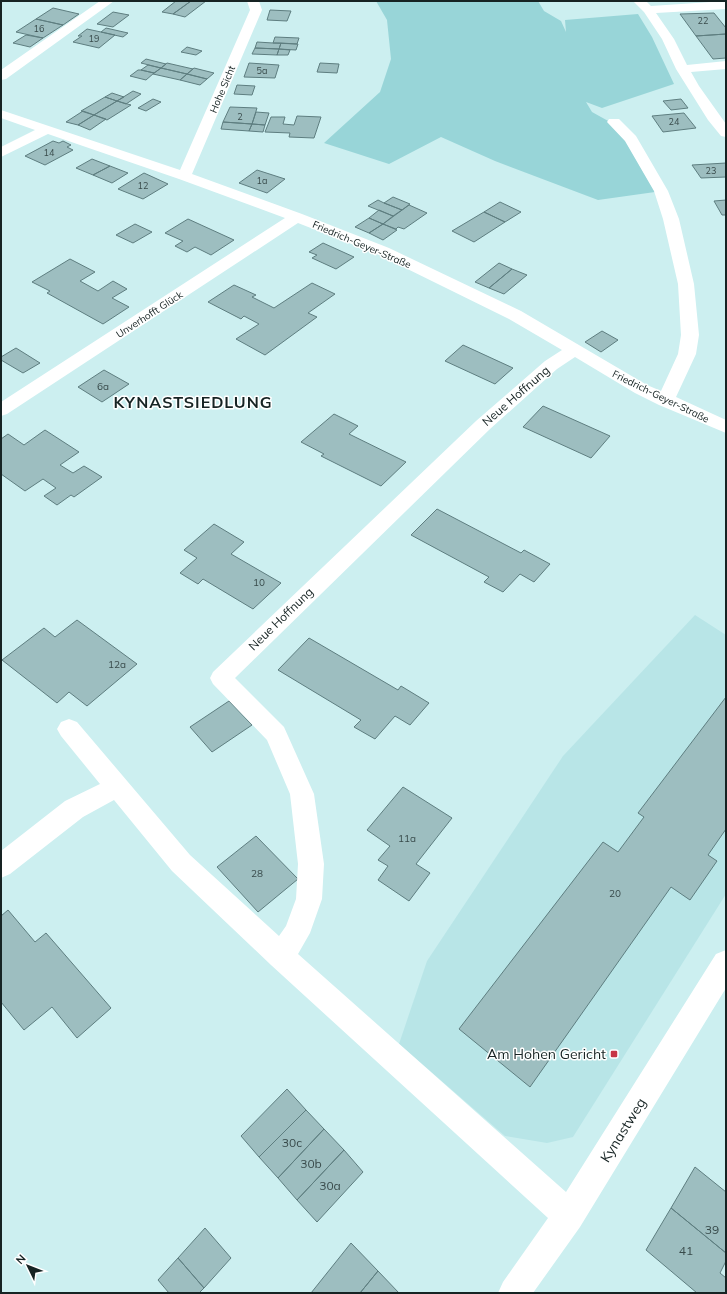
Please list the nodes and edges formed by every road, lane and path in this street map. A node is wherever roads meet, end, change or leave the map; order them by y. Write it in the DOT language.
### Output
graph roads {
  1 [pos="108,1"];
  2 [pos="253,1"];
  3 [pos="726,5"];
  4 [pos="643,6"];
  5 [pos="726,65"];
  6 [pos="682,69"];
  7 [pos="1,76"];
  8 [pos="1,114"];
  9 [pos="720,120"];
  10 [pos="614,122"];
  11 [pos="46,130"];
  12 [pos="726,133"];
  13 [pos="1,153"];
  14 [pos="184,176"];
  15 [pos="297,217"];
  16 [pos="574,350"];
  17 [pos="665,401"];
  18 [pos="1,410"];
  19 [pos="726,427"];
  20 [pos="69,729"];
  21 [pos="117,787"];
  22 [pos="1,866"];
  23 [pos="281,956"];
  24 [pos="726,963"];
  25 [pos="570,1216"];
  26 [pos="514,1293"];
  1 -- 7 [label="street"];
  2 -- 14 [label="street, Hohe Sicht"];
  3 -- 4 [label="street"];
  4 -- 6 [label="street"];
  5 -- 6 [label="street"];
  6 -- 9 [label="street"];
  8 -- 11 [label="street, Friedrich-Geyer-Straße"];
  9 -- 12 [label="street"];
  10 -- 17 [label="street"];
  11 -- 13 [label="street"];
  11 -- 14 [label="street, Friedrich-Geyer-Straße"];
  14 -- 15 [label="street, Friedrich-Geyer-Straße"];
  15 -- 16 [label="street, Friedrich-Geyer-Straße"];
  15 -- 18 [label="street, Unverhofft Glück"];
  16 -- 17 [label="street, Friedrich-Geyer-Straße"];
  16 -- 23 [label="street, Neue Hoffnung"];
  17 -- 19 [label="street, Friedrich-Geyer-Straße"];
  20 -- 21 [label="street"];
  21 -- 22 [label="street"];
  21 -- 23 [label="street"];
  23 -- 25 [label="street"];
  24 -- 25 [label="street, Kynastweg"];
  25 -- 26 [label="street, Kynastweg"];
}
